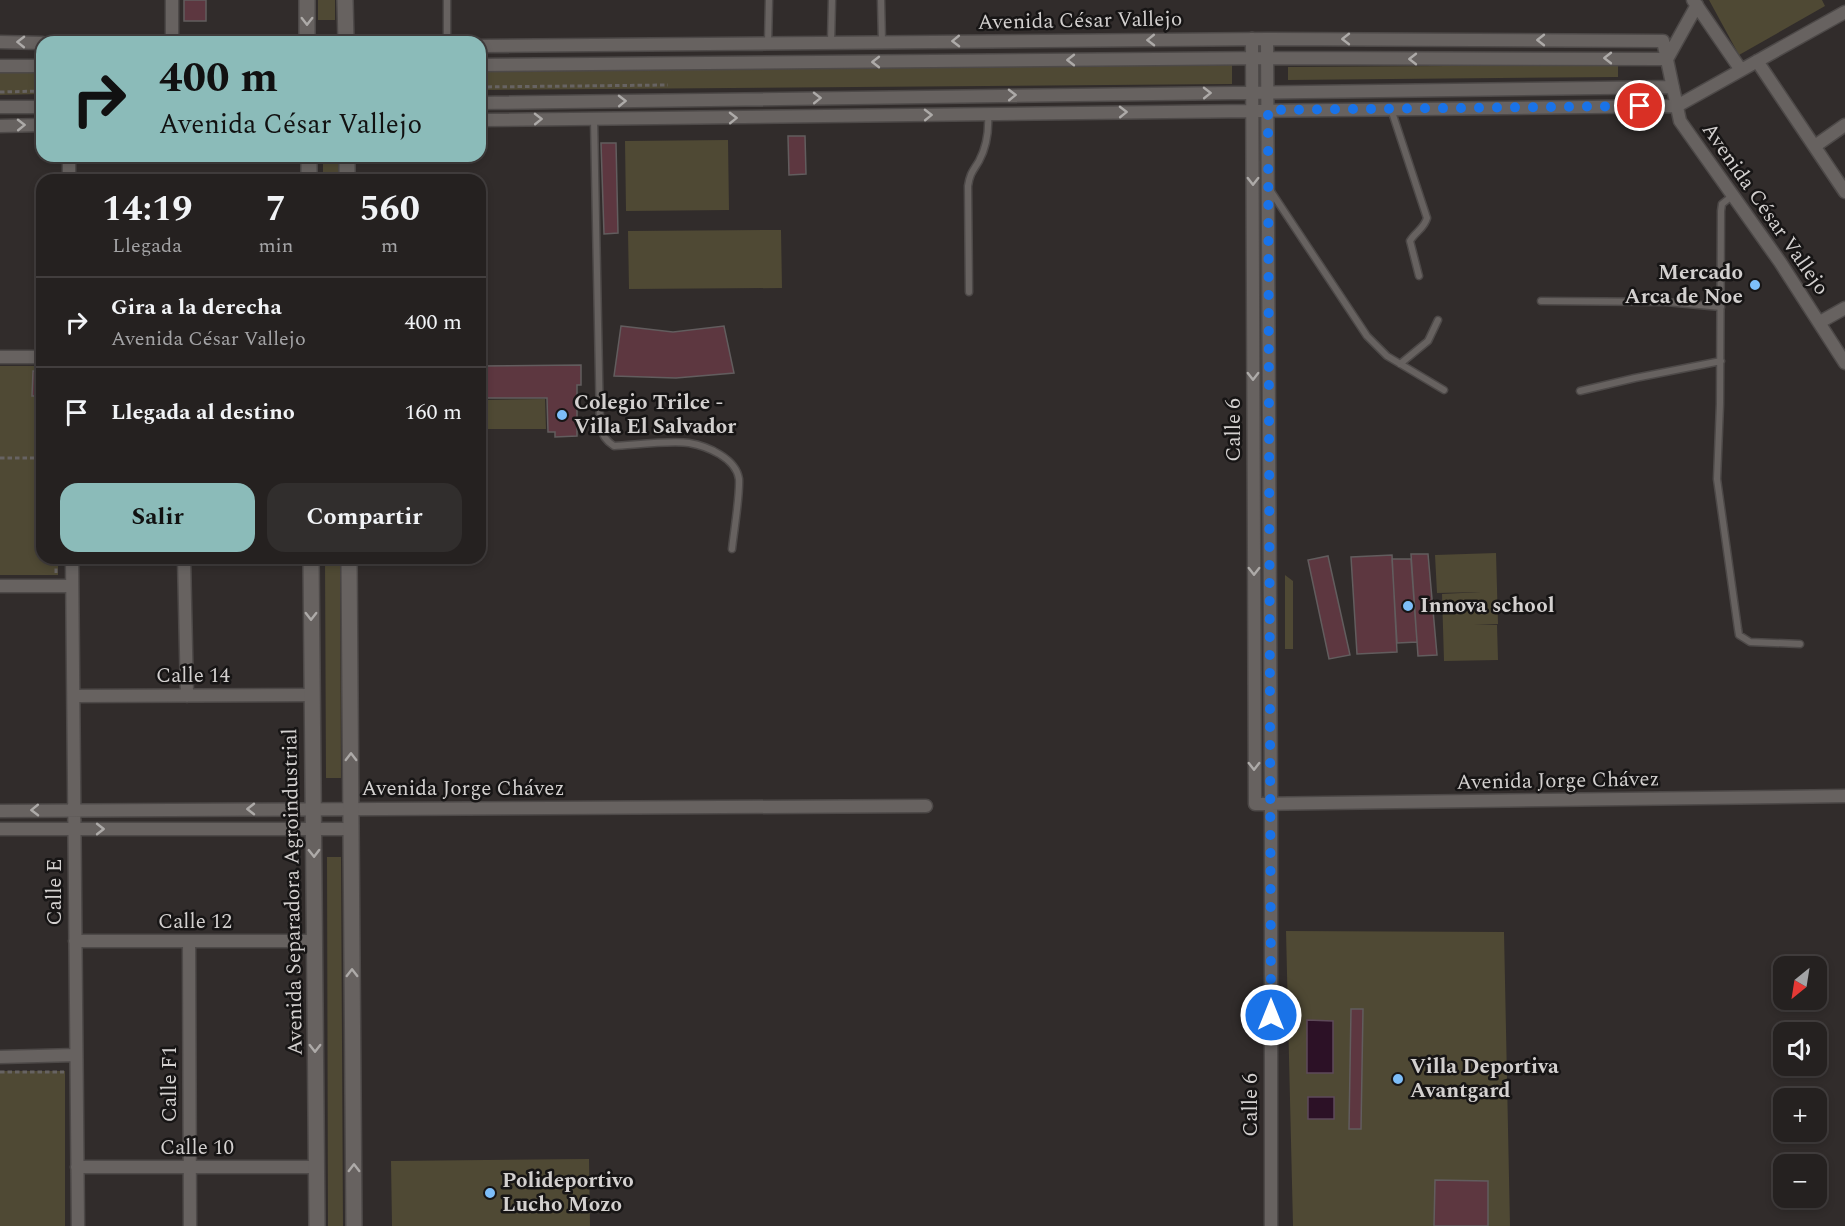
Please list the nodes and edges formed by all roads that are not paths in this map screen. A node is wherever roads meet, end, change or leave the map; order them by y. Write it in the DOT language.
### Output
graph roads {
  1 [pos="172,0"];
  2 [pos="307,0"];
  3 [pos="345,0"];
  4 [pos="447,0"];
  5 [pos="769,0"];
  6 [pos="832,0"];
  7 [pos="881,0"];
  8 [pos="1695,2"];
  9 [pos="1845,12"];
  10 [pos="172,36"];
  11 [pos="307,36"];
  12 [pos="345,36"];
  13 [pos="447,36"];
  14 [pos="1252,39"];
  15 [pos="1267,39"];
  16 [pos="0,42"];
  17 [pos="831,42"];
  18 [pos="882,42"];
  19 [pos="36,43"];
  20 [pos="768,43"];
  21 [pos="486,46"];
  22 [pos="1268,58"];
  23 [pos="1667,58"];
  24 [pos="1252,59"];
  25 [pos="1757,61"];
  26 [pos="486,65"];
  27 [pos="0,66"];
  28 [pos="36,66"];
  29 [pos="1741,70"];
  30 [pos="1673,87"];
  31 [pos="1252,92"];
  32 [pos="1268,92"];
  33 [pos="486,103"];
  34 [pos="1677,106"];
  35 [pos="0,107"];
  36 [pos="36,107"];
  37 [pos="1391,109"];
  38 [pos="1252,110"];
  39 [pos="1268,110"];
  40 [pos="988,114"];
  41 [pos="594,119"];
  42 [pos="486,120"];
  43 [pos="36,125"];
  44 [pos="1845,125"];
  45 [pos="0,126"];
  46 [pos="1815,146"];
  47 [pos="1268,156"];
  48 [pos="1252,157"];
  49 [pos="1268,187"];
  50 [pos="1845,192"];
  51 [pos="1732,196"];
  52 [pos="1253,212"];
  53 [pos="1268,212"];
  54 [pos="1419,276"];
  55 [pos="969,292"];
  56 [pos="1541,301"];
  57 [pos="1721,307"];
  58 [pos="1845,308"];
  59 [pos="1438,320"];
  60 [pos="1820,322"];
  61 [pos="1253,327"];
  62 [pos="1269,327"];
  63 [pos="0,357"];
  64 [pos="36,357"];
  65 [pos="1720,361"];
  66 [pos="1845,363"];
  67 [pos="1400,364"];
  68 [pos="1443,390"];
  69 [pos="1580,391"];
  70 [pos="1254,469"];
  71 [pos="1270,470"];
  72 [pos="732,549"];
  73 [pos="72,564"];
  74 [pos="184,564"];
  75 [pos="311,564"];
  76 [pos="349,564"];
  77 [pos="0,586"];
  78 [pos="72,586"];
  79 [pos="1800,644"];
  80 [pos="312,695"];
  81 [pos="74,696"];
  82 [pos="187,696"];
  83 [pos="1255,696"];
  84 [pos="1270,697"];
  85 [pos="1845,796"];
  86 [pos="1271,804"];
  87 [pos="926,806"];
  88 [pos="314,809"];
  89 [pos="351,809"];
  90 [pos="74,810"];
  91 [pos="0,811"];
  92 [pos="0,829"];
  93 [pos="74,829"];
  94 [pos="314,829"];
  95 [pos="351,829"];
  96 [pos="75,941"];
  97 [pos="189,941"];
  98 [pos="315,941"];
  99 [pos="76,1055"];
  100 [pos="0,1057"];
  101 [pos="77,1167"];
  102 [pos="190,1167"];
  103 [pos="316,1167"];
  104 [pos="78,1226"];
  105 [pos="190,1226"];
  106 [pos="317,1226"];
  107 [pos="354,1226"];
  108 [pos="1271,1226"];
  1 -- 10 [label="street"];
  2 -- 11 [label="street, one-way"];
  3 -- 12 [label="street"];
  4 -- 13 [label="lane"];
  5 -- 20 [label="lane"];
  6 -- 17 [label="lane"];
  7 -- 18 [label="lane"];
  8 -- 23 [label="street"];
  8 -- 29 [label="street"];
  9 -- 25 [label="street"];
  14 -- 15 [label="street, Avenida César Vallejo"];
  14 -- 18 [label="street, Avenida César Vallejo, one-way"];
  14 -- 24 [label="street, Calle 6"];
  15 -- 22 [label="street, Calle 6"];
  23 -- 15 [label="street, Avenida César Vallejo, one-way"];
  19 -- 16 [label="street, one-way"];
  17 -- 18 [label="street, Avenida César Vallejo"];
  17 -- 20 [label="street, Avenida César Vallejo"];
  20 -- 21 [label="street, Avenida César Vallejo"];
  23 -- 22 [label="street, Avenida César Vallejo, one-way"];
  22 -- 24 [label="street, Avenida César Vallejo"];
  22 -- 32 [label="street, Calle 6"];
  23 -- 30 [label="street, Avenida César Vallejo"];
  24 -- 26 [label="street, Avenida César Vallejo, one-way"];
  24 -- 31 [label="street, Calle 6"];
  25 -- 29 [label="street"];
  25 -- 46 [label="street"];
  27 -- 28 [label="street"];
  29 -- 34 [label="street"];
  30 -- 32 [label="street"];
  30 -- 34 [label="street, Avenida César Vallejo"];
  31 -- 32 [label="street"];
  33 -- 31 [label="street, one-way"];
  31 -- 38 [label="street, Calle 6"];
  32 -- 39 [label="street, Calle 6"];
  34 -- 37 [label="street"];
  34 -- 51 [label="street, Avenida César Vallejo"];
  35 -- 36 [label="street"];
  37 -- 39 [label="street"];
  37 -- 54 [label="lane"];
  38 -- 39 [label="street"];
  40 -- 38 [label="street, one-way"];
  38 -- 48 [label="street, Calle 6"];
  39 -- 47 [label="street, Calle 6"];
  41 -- 40 [label="street, one-way"];
  40 -- 55 [label="lane"];
  42 -- 41 [label="street, one-way"];
  41 -- 72 [label="lane"];
  45 -- 43 [label="street, one-way"];
  44 -- 46 [label="street"];
  46 -- 50 [label="street"];
  47 -- 48 [label="street"];
  47 -- 49 [label="street, Calle 6"];
  48 -- 52 [label="street, Calle 6, one-way"];
  49 -- 53 [label="street, Calle 6"];
  49 -- 67 [label="lane"];
  51 -- 57 [label="lane"];
  51 -- 60 [label="street, Avenida César Vallejo"];
  52 -- 53 [label="street"];
  52 -- 61 [label="street, Calle 6"];
  53 -- 62 [label="street, Calle 6"];
  56 -- 57 [label="lane"];
  57 -- 65 [label="lane"];
  58 -- 60 [label="street"];
  59 -- 67 [label="lane"];
  60 -- 66 [label="street, Avenida César Vallejo"];
  61 -- 62 [label="street"];
  61 -- 70 [label="street, Calle 6, one-way"];
  62 -- 71 [label="street, Calle 6"];
  63 -- 64 [label="street"];
  65 -- 69 [label="lane"];
  65 -- 79 [label="lane"];
  67 -- 68 [label="lane"];
  70 -- 71 [label="street"];
  70 -- 83 [label="street, Calle 6, one-way"];
  71 -- 84 [label="street, Calle 6"];
  73 -- 78 [label="street, Calle E"];
  74 -- 82 [label="street"];
  75 -- 80 [label="street, Avenida Separadora Agroindustrial, one-way"];
  89 -- 76 [label="street, one-way"];
  77 -- 78 [label="street"];
  78 -- 81 [label="street, Calle E"];
  80 -- 82 [label="street, Calle 14"];
  80 -- 88 [label="street, Avenida Separadora Agroindustrial"];
  81 -- 82 [label="street, Calle 14"];
  81 -- 90 [label="street, Calle E"];
  83 -- 84 [label="street"];
  83 -- 86 [label="street, Calle 6, one-way"];
  84 -- 86 [label="street, Calle 6"];
  85 -- 86 [label="street, Avenida Jorge Chávez"];
  86 -- 108 [label="street, Calle 6"];
  87 -- 89 [label="street, Avenida Jorge Chávez"];
  88 -- 89 [label="street, Avenida Jorge Chávez"];
  88 -- 90 [label="street, Avenida Jorge Chávez, one-way"];
  88 -- 94 [label="street, Avenida Separadora Agroindustrial"];
  89 -- 95 [label="street"];
  90 -- 91 [label="street, Avenida Jorge Chávez, one-way"];
  90 -- 93 [label="street, Calle E"];
  92 -- 93 [label="street, Avenida Jorge Chávez"];
  93 -- 94 [label="street, Avenida Jorge Chávez, one-way"];
  93 -- 96 [label="street, Calle E"];
  94 -- 95 [label="street, Avenida Jorge Chávez"];
  94 -- 98 [label="street, Avenida Separadora Agroindustrial, one-way"];
  107 -- 95 [label="street, one-way"];
  96 -- 97 [label="street, Calle 12"];
  96 -- 99 [label="street, Calle E"];
  97 -- 98 [label="street, Calle 12"];
  97 -- 102 [label="street, Calle F1"];
  98 -- 103 [label="street, Avenida Separadora Agroindustrial, one-way"];
  99 -- 100 [label="street"];
  99 -- 101 [label="street, Calle E"];
  101 -- 102 [label="street, Calle 10"];
  101 -- 104 [label="street, Calle E"];
  102 -- 103 [label="street, Calle 10"];
  102 -- 105 [label="street, Calle F1"];
  103 -- 106 [label="street, Avenida Separadora Agroindustrial"];
}
